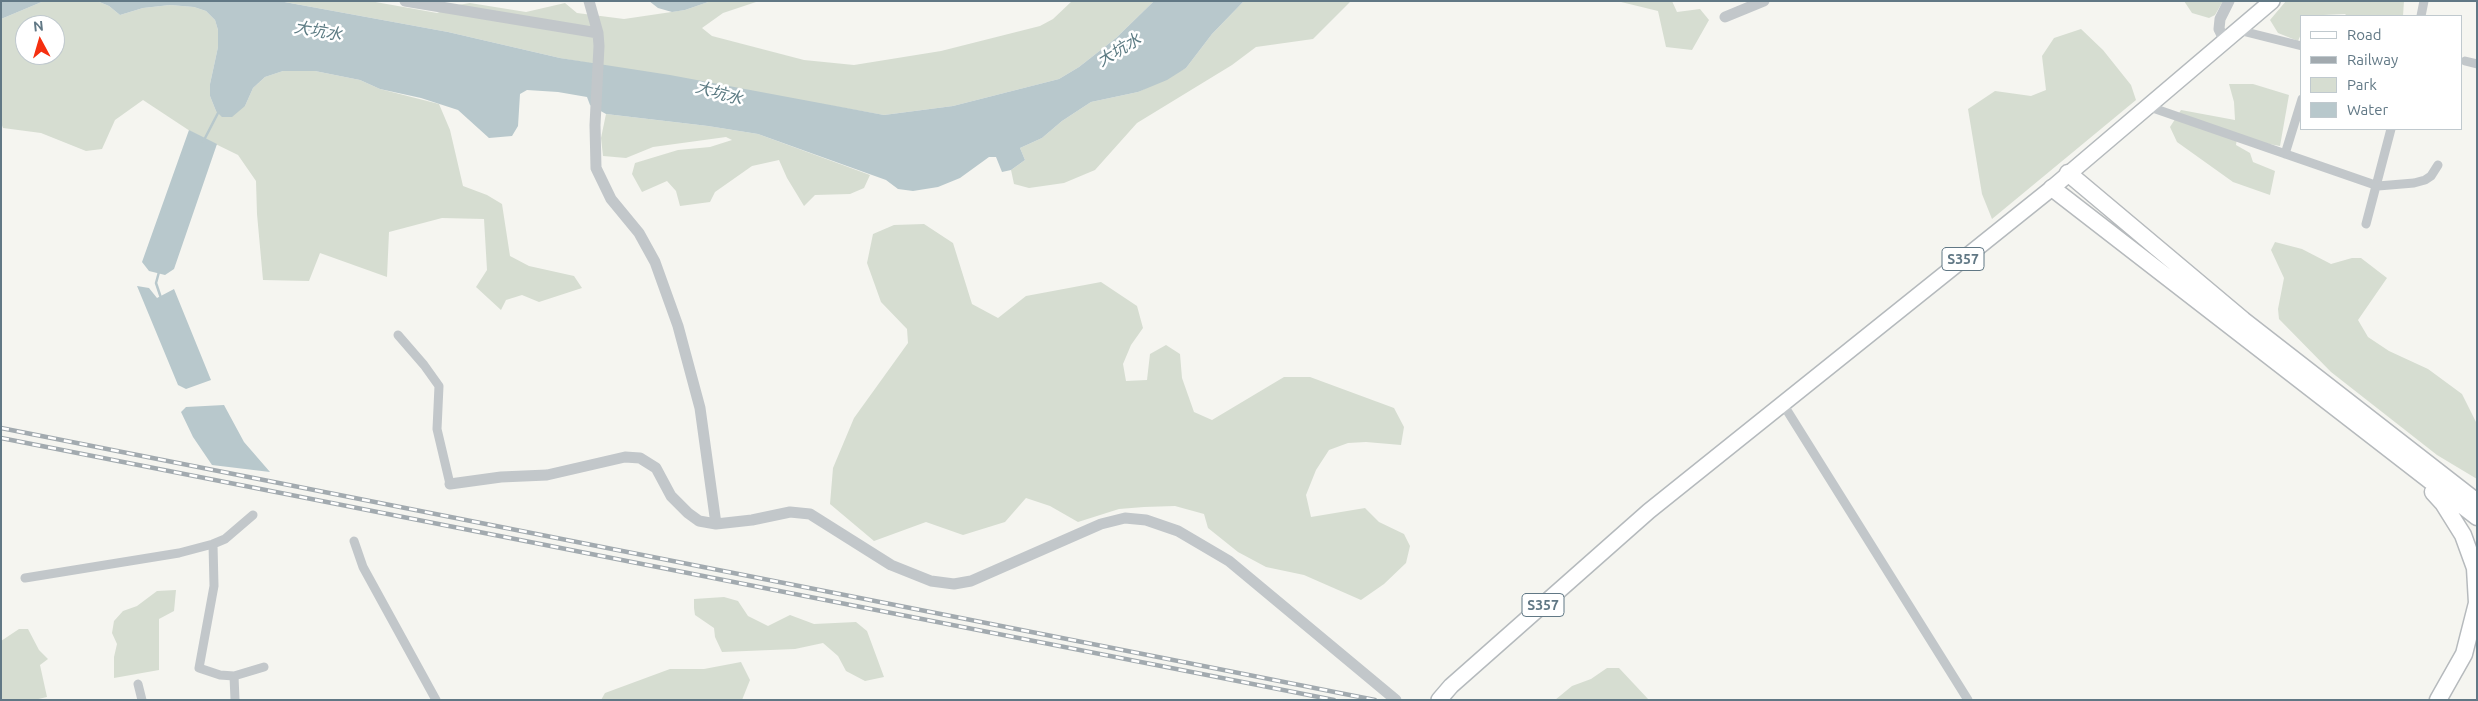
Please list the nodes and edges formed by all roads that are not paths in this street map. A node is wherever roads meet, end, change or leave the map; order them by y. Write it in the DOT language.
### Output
graph roads {
  1 [pos="406,1"];
  2 [pos="588,1"];
  3 [pos="1764,1"];
  4 [pos="2229,1"];
  5 [pos="2272,1"];
  6 [pos="2424,1"];
  7 [pos="2422,15"];
  8 [pos="1725,17"];
  9 [pos="2238,30"];
  10 [pos="598,33"];
  11 [pos="2225,41"];
  12 [pos="2300,46"];
  13 [pos="2465,61"];
  14 [pos="2477,64"];
  15 [pos="2300,105"];
  16 [pos="2147,106"];
  17 [pos="2391,130"];
  18 [pos="2285,154"];
  19 [pos="2438,165"];
  20 [pos="2068,173"];
  21 [pos="2375,185"];
  22 [pos="2052,188"];
  23 [pos="2366,224"];
  24 [pos="398,335"];
  25 [pos="1782,404"];
  26 [pos="2397,449"];
  27 [pos="450,484"];
  28 [pos="2477,491"];
  29 [pos="2477,502"];
  30 [pos="253,515"];
  31 [pos="2477,516"];
  32 [pos="716,524"];
  33 [pos="354,541"];
  34 [pos="213,544"];
  35 [pos="25,578"];
  36 [pos="264,667"];
  37 [pos="234,676"];
  38 [pos="138,684"];
  39 [pos="142,700"];
  40 [pos="234,700"];
  41 [pos="436,700"];
  42 [pos="1396,700"];
  43 [pos="1438,700"];
  44 [pos="1968,700"];
  45 [pos="2438,700"];
  1 -- 10 [label="street"];
  2 -- 10 [label="street"];
  3 -- 8 [label="street"];
  4 -- 11 [label="street"];
  5 -- 9 [label="main road, S357"];
  6 -- 7 [label="street"];
  9 -- 11 [label="main road, S357"];
  9 -- 12 [label="street"];
  10 -- 32 [label="street"];
  11 -- 16 [label="main road, S357"];
  13 -- 14 [label="street"];
  15 -- 18 [label="street"];
  16 -- 18 [label="street"];
  16 -- 20 [label="main road, S357"];
  17 -- 21 [label="street"];
  18 -- 21 [label="street"];
  19 -- 21 [label="street"];
  20 -- 22 [label="main road, S357"];
  20 -- 26 [label="highway"];
  21 -- 23 [label="street"];
  22 -- 25 [label="main road, S357"];
  22 -- 26 [label="highway"];
  24 -- 27 [label="street"];
  25 -- 43 [label="main road, S357"];
  25 -- 44 [label="street"];
  26 -- 28 [label="highway"];
  26 -- 29 [label="highway"];
  26 -- 31 [label="highway"];
  26 -- 45 [label="highway"];
  27 -- 32 [label="street"];
  30 -- 34 [label="street"];
  32 -- 42 [label="street"];
  33 -- 41 [label="street"];
  34 -- 35 [label="street"];
  34 -- 37 [label="street"];
  36 -- 37 [label="street"];
  37 -- 40 [label="street"];
  38 -- 39 [label="street"];
}
